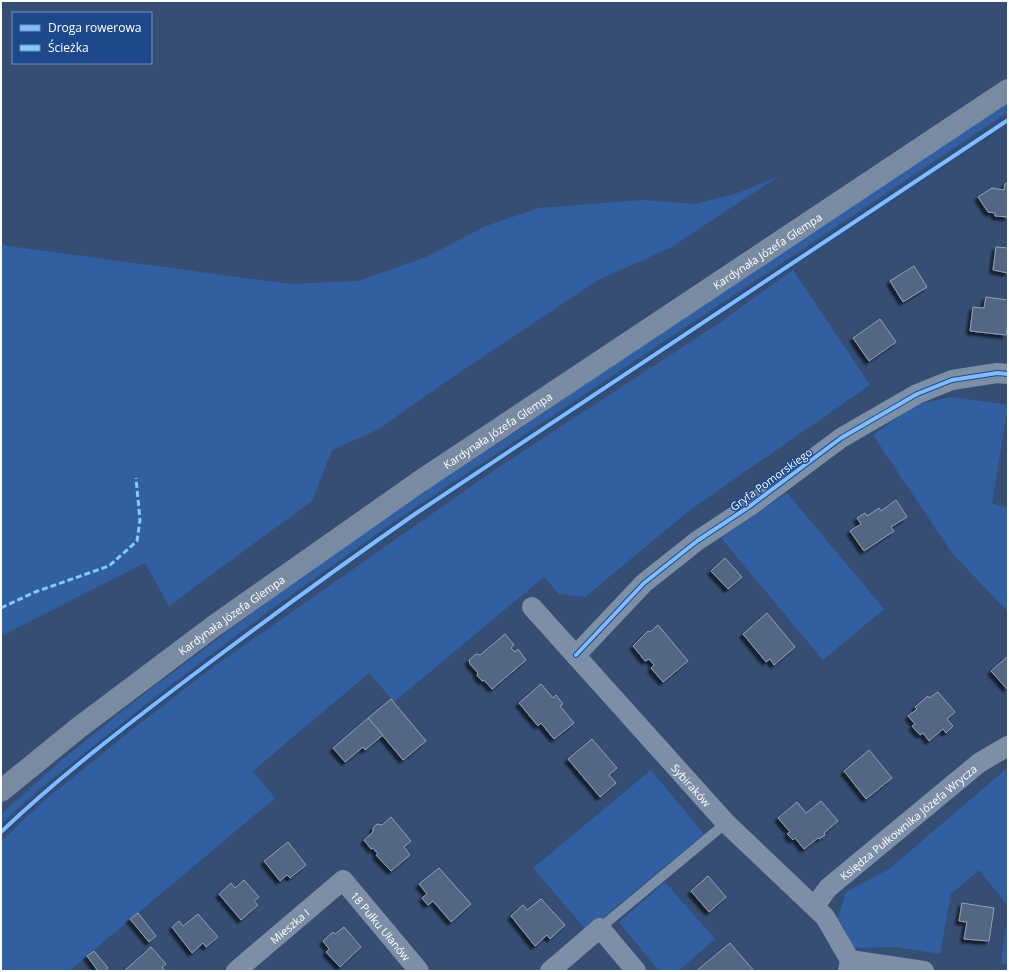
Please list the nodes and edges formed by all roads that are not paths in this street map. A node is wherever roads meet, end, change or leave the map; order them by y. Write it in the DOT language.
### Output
graph roads {
  1 [pos="1008,90"];
  2 [pos="1008,374"];
  3 [pos="532,607"];
  4 [pos="576,654"];
  5 [pos="1008,746"];
  6 [pos="1,791"];
  7 [pos="726,823"];
  8 [pos="343,880"];
  9 [pos="815,906"];
  10 [pos="600,928"];
  11 [pos="849,966"];
  12 [pos="236,971"];
  13 [pos="419,971"];
  14 [pos="550,971"];
  15 [pos="636,971"];
  16 [pos="924,971"];
  1 -- 6 [label="main road, Kardynała Józefa Glempa"];
  2 -- 4 [label="street, Gryfa Pomorskiego"];
  3 -- 4 [label="street, Sybiraków"];
  4 -- 7 [label="street, Sybiraków"];
  5 -- 9 [label="street, Księdza Pułkownika Józefa Wrycza"];
  7 -- 9 [label="street, Sybiraków"];
  7 -- 10 [label="lane"];
  8 -- 12 [label="street, Mieszka I"];
  8 -- 13 [label="street, 18 Pułku Ułanów"];
  9 -- 11 [label="street, Sybiraków"];
  10 -- 14 [label="street"];
  10 -- 15 [label="street"];
  11 -- 16 [label="street, Sybiraków"];
}
